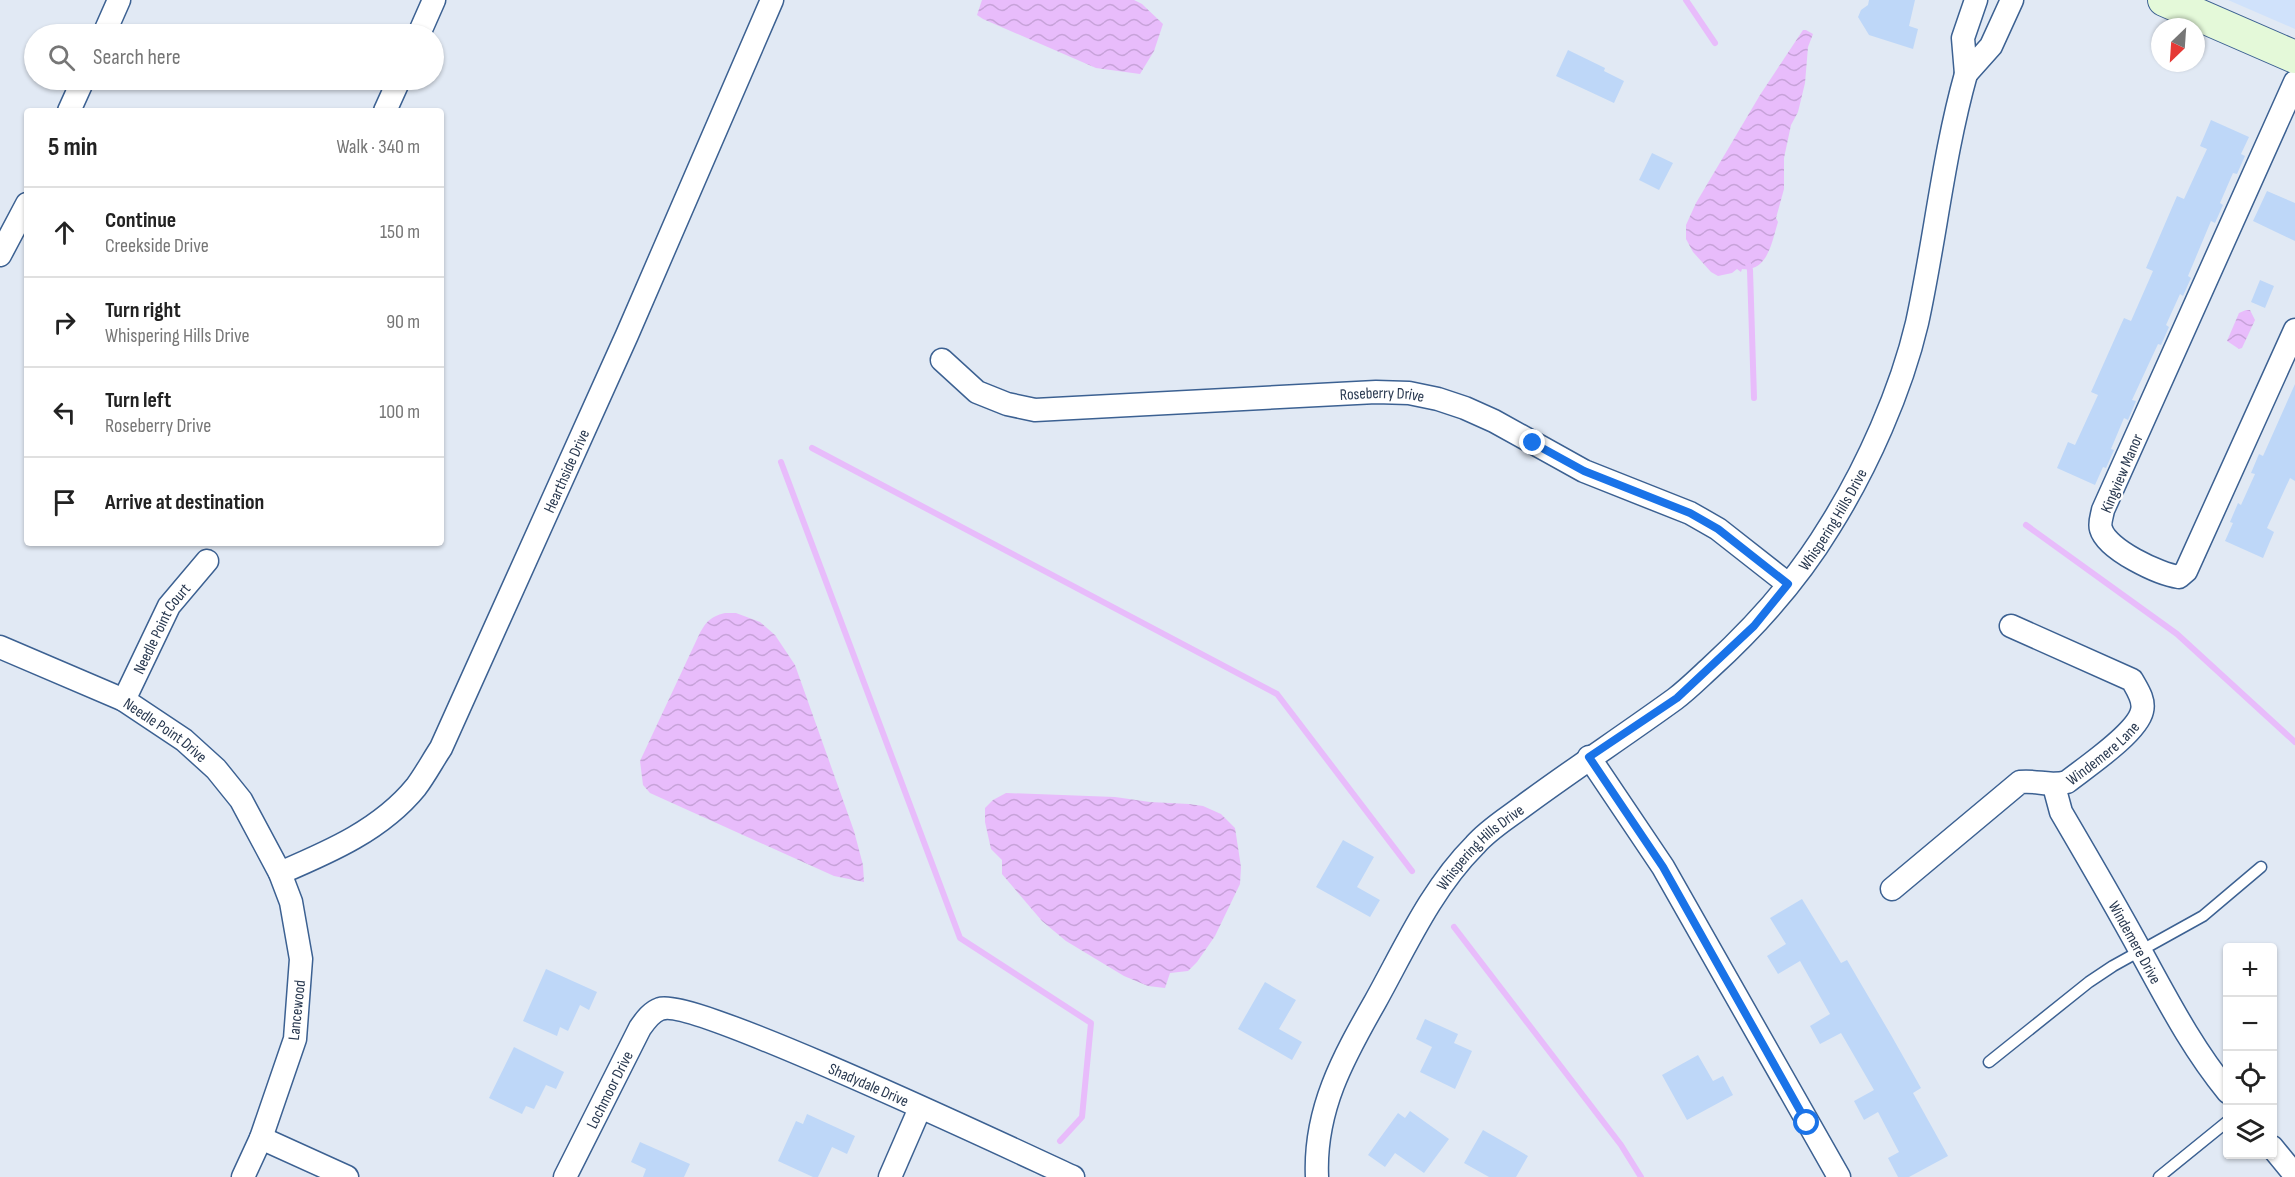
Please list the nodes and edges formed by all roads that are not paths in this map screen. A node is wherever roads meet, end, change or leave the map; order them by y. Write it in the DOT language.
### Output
graph roads {
  1 [pos="119,0"];
  2 [pos="434,0"];
  3 [pos="772,0"];
  4 [pos="1976,0"];
  5 [pos="2012,0"];
  6 [pos="2166,0"];
  7 [pos="108,24"];
  8 [pos="423,24"];
  9 [pos="2295,57"];
  10 [pos="1966,74"];
  11 [pos="2295,82"];
  12 [pos="78,90"];
  13 [pos="394,90"];
  14 [pos="70,108"];
  15 [pos="386,108"];
  16 [pos="24,210"];
  17 [pos="0,255"];
  18 [pos="2295,330"];
  19 [pos="942,360"];
  20 [pos="207,561"];
  21 [pos="1788,584"];
  22 [pos="2011,626"];
  23 [pos="0,646"];
  24 [pos="124,700"];
  25 [pos="1589,757"];
  26 [pos="2054,786"];
  27 [pos="2261,867"];
  28 [pos="280,873"];
  29 [pos="1892,889"];
  30 [pos="2141,952"];
  31 [pos="660,1008"];
  32 [pos="1989,1062"];
  33 [pos="2223,1085"];
  34 [pos="920,1108"];
  35 [pos="2223,1125"];
  36 [pos="261,1138"];
  37 [pos="2277,1154"];
  38 [pos="2295,1175"];
  39 [pos="243,1177"];
  40 [pos="347,1177"];
  41 [pos="565,1177"];
  42 [pos="890,1177"];
  43 [pos="1073,1177"];
  44 [pos="1317,1177"];
  45 [pos="1839,1177"];
  46 [pos="2159,1177"];
  1 -- 7 [label="street"];
  2 -- 8 [label="street"];
  3 -- 28 [label="street, Hearthside Drive"];
  4 -- 10 [label="street, Whispering Hills Drive"];
  5 -- 10 [label="street, Whispering Hills Drive"];
  6 -- 9 [label="street"];
  10 -- 21 [label="street, Whispering Hills Drive"];
  11 -- 18 [label="street, Kingview Manor"];
  12 -- 14 [label="street"];
  13 -- 15 [label="street"];
  16 -- 17 [label="street"];
  19 -- 21 [label="street, Roseberry Drive"];
  20 -- 24 [label="street, Needle Point Court"];
  21 -- 25 [label="street, Whispering Hills Drive"];
  22 -- 26 [label="street, Windemere Lane"];
  23 -- 24 [label="street, Needle Point Drive"];
  24 -- 28 [label="street, Needle Point Drive"];
  25 -- 44 [label="street, Whispering Hills Drive"];
  25 -- 45 [label="street"];
  26 -- 29 [label="street, Windemere Lane"];
  26 -- 30 [label="street, Windemere Drive"];
  27 -- 30 [label="lane"];
  28 -- 36 [label="street, Lancewood"];
  30 -- 32 [label="lane"];
  30 -- 33 [label="street, Windemere Drive"];
  31 -- 34 [label="street, Shadydale Drive"];
  31 -- 41 [label="street, Lochmoor Drive"];
  34 -- 42 [label="street"];
  34 -- 43 [label="street, Shadydale Drive"];
  35 -- 46 [label="lane"];
  36 -- 39 [label="street, Lancewood"];
  36 -- 40 [label="street"];
  37 -- 38 [label="street"];
}
